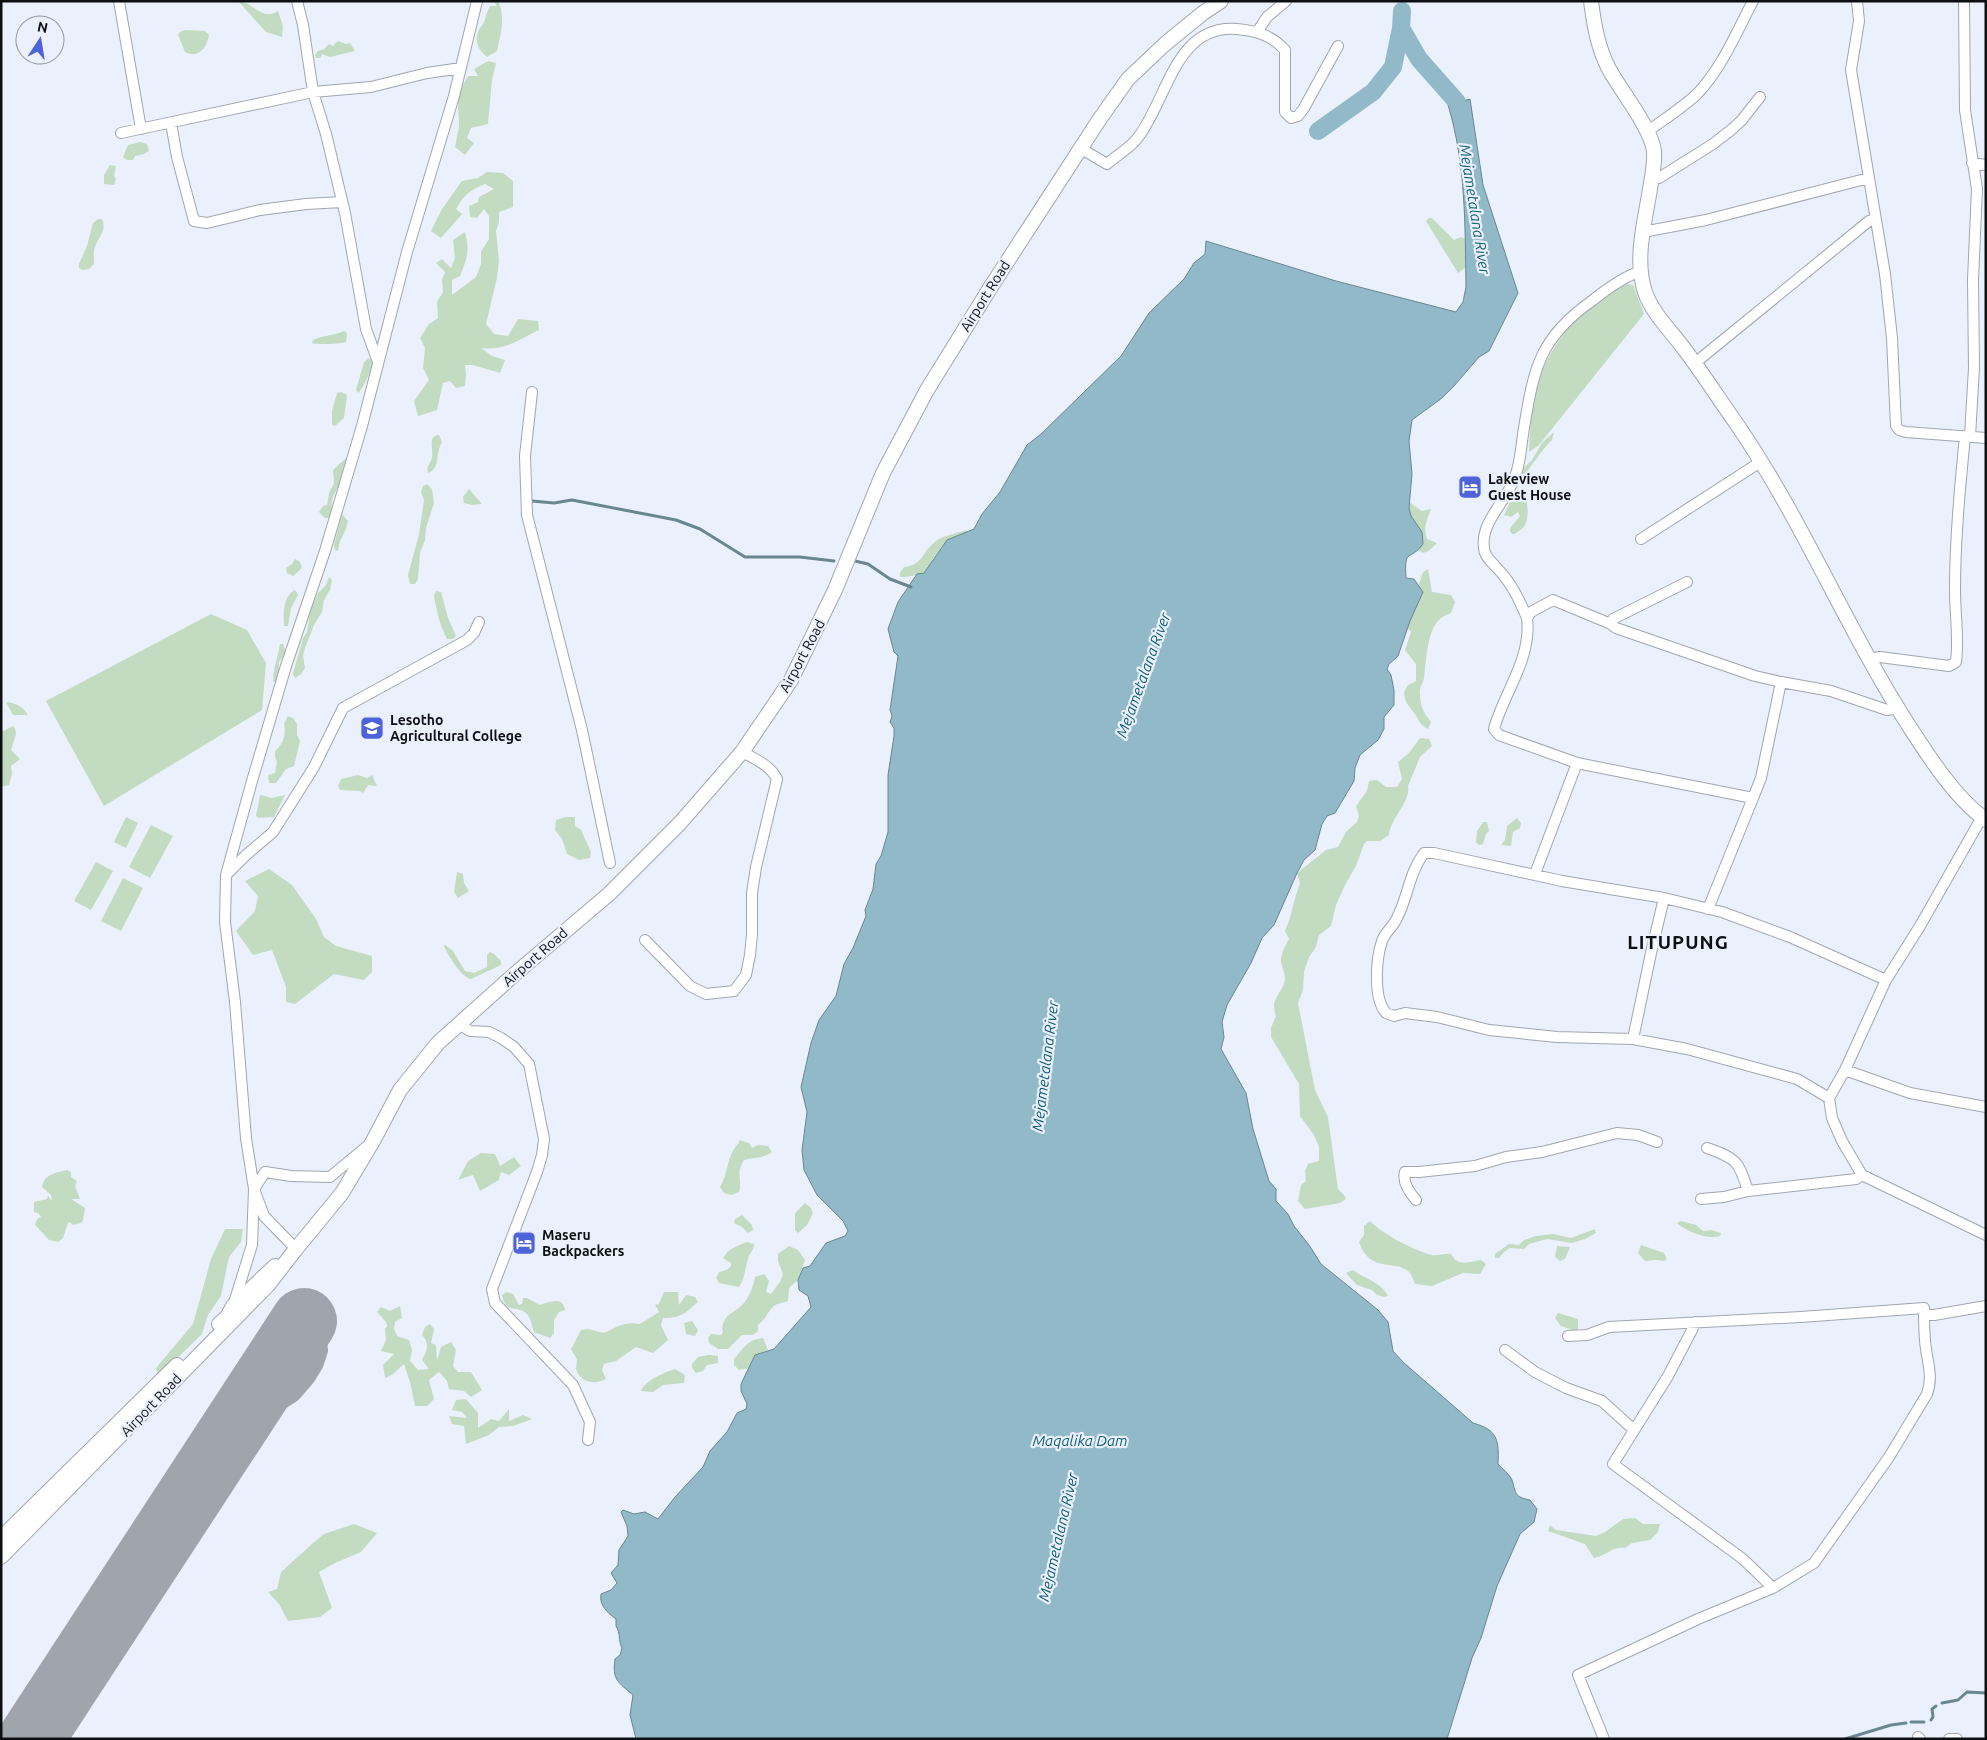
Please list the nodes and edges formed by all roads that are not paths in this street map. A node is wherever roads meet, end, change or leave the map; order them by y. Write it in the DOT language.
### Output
graph roads {
  1 [pos="120,1"];
  2 [pos="297,1"];
  3 [pos="477,1"];
  4 [pos="1221,1"];
  5 [pos="1286,1"];
  6 [pos="1591,1"];
  7 [pos="1753,1"];
  8 [pos="1857,1"];
  9 [pos="1964,1"];
  10 [pos="1257,32"];
  11 [pos="1338,46"];
  12 [pos="461,68"];
  13 [pos="312,92"];
  14 [pos="1760,97"];
  15 [pos="171,123"];
  16 [pos="141,129"];
  17 [pos="1647,132"];
  18 [pos="121,133"];
  19 [pos="1080,148"];
  20 [pos="1972,162"];
  21 [pos="1986,165"];
  22 [pos="1652,178"];
  23 [pos="1869,178"];
  24 [pos="342,202"];
  25 [pos="1875,220"];
  26 [pos="1643,232"];
  27 [pos="1642,272"];
  28 [pos="378,362"];
  29 [pos="1695,363"];
  30 [pos="532,392"];
  31 [pos="1967,436"];
  32 [pos="1986,438"];
  33 [pos="1762,461"];
  34 [pos="1641,539"];
  35 [pos="1687,582"];
  36 [pos="1527,618"];
  37 [pos="479,622"];
  38 [pos="1611,624"];
  39 [pos="1869,659"];
  40 [pos="1781,682"];
  41 [pos="1898,708"];
  42 [pos="742,752"];
  43 [pos="1577,763"];
  44 [pos="1753,798"];
  45 [pos="1984,819"];
  46 [pos="610,863"];
  47 [pos="1535,874"];
  48 [pos="226,875"];
  49 [pos="1664,898"];
  50 [pos="1708,909"];
  51 [pos="645,940"];
  52 [pos="1886,980"];
  53 [pos="459,1024"];
  54 [pos="1633,1039"];
  55 [pos="1845,1070"];
  56 [pos="1829,1098"];
  57 [pos="1986,1107"];
  58 [pos="373,1142"];
  59 [pos="1657,1142"];
  60 [pos="1707,1148"];
  61 [pos="1862,1175"];
  62 [pos="254,1189"];
  63 [pos="1748,1191"];
  64 [pos="1701,1199"];
  65 [pos="1416,1200"];
  66 [pos="1986,1236"];
  67 [pos="296,1249"];
  68 [pos="233,1306"];
  69 [pos="1986,1306"];
  70 [pos="1924,1315"];
  71 [pos="1695,1322"];
  72 [pos="1568,1336"];
  73 [pos="1505,1350"];
  74 [pos="1634,1430"];
  75 [pos="588,1440"];
  76 [pos="1,1538"];
  77 [pos="1,1557"];
  78 [pos="1773,1588"];
  79 [pos="1604,1739"];
  80 [pos="1949,1739"];
  81 [pos="1957,1739"];
  1 -- 16 [label="street"];
  2 -- 13 [label="street"];
  3 -- 12 [label="street"];
  4 -- 19 [label="main road, Airport Road"];
  5 -- 10 [label="street"];
  6 -- 17 [label="main road"];
  7 -- 17 [label="street"];
  8 -- 23 [label="street"];
  9 -- 20 [label="street"];
  10 -- 11 [label="street"];
  10 -- 19 [label="street"];
  12 -- 13 [label="street"];
  12 -- 28 [label="street"];
  13 -- 15 [label="street"];
  13 -- 24 [label="street"];
  14 -- 22 [label="street"];
  15 -- 16 [label="street"];
  15 -- 24 [label="street"];
  16 -- 18 [label="street"];
  17 -- 22 [label="main road"];
  19 -- 42 [label="main road, Airport Road"];
  20 -- 21 [label="street"];
  20 -- 31 [label="street"];
  22 -- 26 [label="main road"];
  23 -- 25 [label="street"];
  23 -- 26 [label="street"];
  24 -- 28 [label="street"];
  25 -- 29 [label="street"];
  25 -- 31 [label="street"];
  26 -- 27 [label="main road"];
  27 -- 29 [label="main road"];
  27 -- 36 [label="street"];
  28 -- 48 [label="street"];
  29 -- 33 [label="main road"];
  30 -- 46 [label="street"];
  31 -- 32 [label="street"];
  31 -- 39 [label="street"];
  33 -- 34 [label="street"];
  33 -- 39 [label="main road"];
  35 -- 38 [label="street"];
  36 -- 38 [label="street"];
  36 -- 43 [label="street"];
  37 -- 48 [label="street"];
  38 -- 40 [label="street"];
  39 -- 41 [label="main road"];
  40 -- 41 [label="street"];
  40 -- 44 [label="street"];
  41 -- 45 [label="main road"];
  42 -- 51 [label="street"];
  42 -- 53 [label="main road, Airport Road"];
  43 -- 44 [label="street"];
  43 -- 47 [label="street"];
  44 -- 50 [label="street"];
  45 -- 52 [label="street"];
  47 -- 49 [label="street"];
  47 -- 54 [label="street"];
  48 -- 62 [label="street"];
  49 -- 50 [label="street"];
  49 -- 54 [label="street"];
  50 -- 52 [label="street"];
  52 -- 55 [label="street"];
  53 -- 58 [label="main road, Airport Road"];
  53 -- 75 [label="street"];
  54 -- 56 [label="street"];
  55 -- 56 [label="street"];
  55 -- 57 [label="street"];
  56 -- 61 [label="street"];
  58 -- 62 [label="street"];
  58 -- 67 [label="main road, Airport Road"];
  59 -- 65 [label="street"];
  60 -- 63 [label="street"];
  61 -- 63 [label="street"];
  61 -- 66 [label="street"];
  62 -- 67 [label="street"];
  62 -- 68 [label="street"];
  63 -- 64 [label="street"];
  67 -- 68 [label="main road, Airport Road"];
  67 -- 77 [label="main road, Airport Road"];
  68 -- 76 [label="main road, Airport Road"];
  69 -- 70 [label="street"];
  70 -- 71 [label="street"];
  70 -- 78 [label="street"];
  71 -- 72 [label="street"];
  71 -- 74 [label="street"];
  73 -- 74 [label="street"];
  74 -- 78 [label="street"];
  78 -- 79 [label="street"];
  80 -- 81 [label="street"];
}
